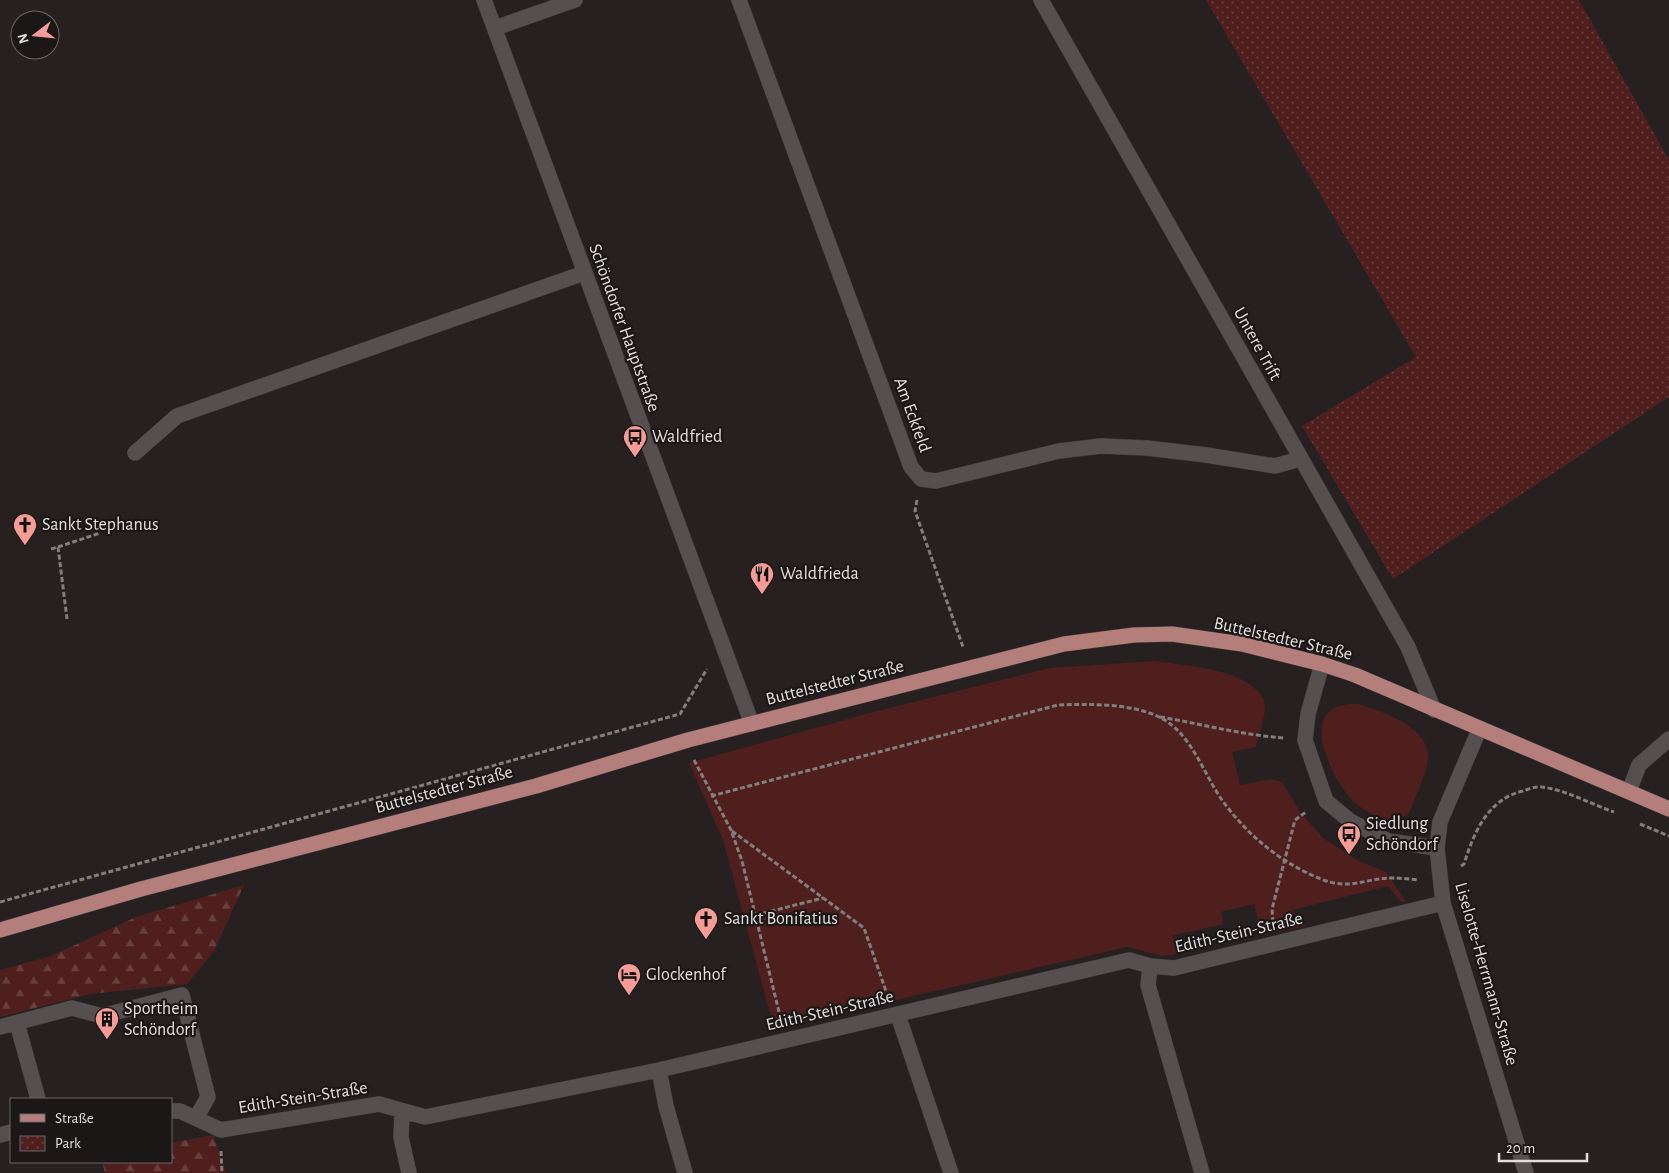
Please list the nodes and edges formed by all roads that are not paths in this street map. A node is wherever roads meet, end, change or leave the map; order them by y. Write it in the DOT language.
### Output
graph roads {
  1 [pos="484,0"];
  2 [pos="574,0"];
  3 [pos="739,0"];
  4 [pos="1041,0"];
  5 [pos="495,28"];
  6 [pos="584,273"];
  7 [pos="135,453"];
  8 [pos="1300,459"];
  9 [pos="1322,664"];
  10 [pos="1434,710"];
  11 [pos="752,724"];
  12 [pos="1479,730"];
  13 [pos="1669,739"];
  14 [pos="1629,791"];
  15 [pos="1669,809"];
  16 [pos="1437,848"];
  17 [pos="1443,903"];
  18 [pos="0,930"];
  19 [pos="1150,966"];
  20 [pos="898,1015"];
  21 [pos="16,1023"];
  22 [pos="0,1027"];
  23 [pos="659,1070"];
  24 [pos="38,1098"];
  25 [pos="172,1111"];
  26 [pos="402,1112"];
  27 [pos="196,1118"];
  28 [pos="409,1173"];
  29 [pos="685,1173"];
  30 [pos="951,1173"];
  31 [pos="1202,1173"];
  32 [pos="1526,1173"];
  1 -- 5 [label="street, Schöndorfer Hauptstraße"];
  2 -- 5 [label="street"];
  3 -- 8 [label="street, Am Eckfeld"];
  4 -- 8 [label="street, Untere Trift"];
  5 -- 6 [label="street, Schöndorfer Hauptstraße"];
  6 -- 7 [label="street"];
  6 -- 11 [label="street, Schöndorfer Hauptstraße"];
  8 -- 10 [label="street, Untere Trift"];
  9 -- 10 [label="main road, Buttelstedter Straße"];
  9 -- 11 [label="main road, Buttelstedter Straße"];
  9 -- 16 [label="street"];
  10 -- 12 [label="main road, Buttelstedter Straße"];
  11 -- 18 [label="main road, Buttelstedter Straße"];
  12 -- 14 [label="main road, Buttelstedter Straße"];
  12 -- 16 [label="street, Liselotte-Herrmann-Straße"];
  13 -- 14 [label="street"];
  14 -- 15 [label="main road, Buttelstedter Straße"];
  16 -- 17 [label="street, Liselotte-Herrmann-Straße"];
  17 -- 19 [label="street, Edith-Stein-Straße"];
  17 -- 32 [label="street, Liselotte-Herrmann-Straße"];
  19 -- 20 [label="street, Edith-Stein-Straße"];
  19 -- 31 [label="street"];
  20 -- 23 [label="street, Edith-Stein-Straße"];
  20 -- 30 [label="street"];
  21 -- 22 [label="street"];
  21 -- 24 [label="street"];
  21 -- 27 [label="street"];
  23 -- 26 [label="street, Edith-Stein-Straße"];
  23 -- 29 [label="street"];
  25 -- 27 [label="street"];
  26 -- 27 [label="street, Edith-Stein-Straße"];
  26 -- 28 [label="street"];
}
